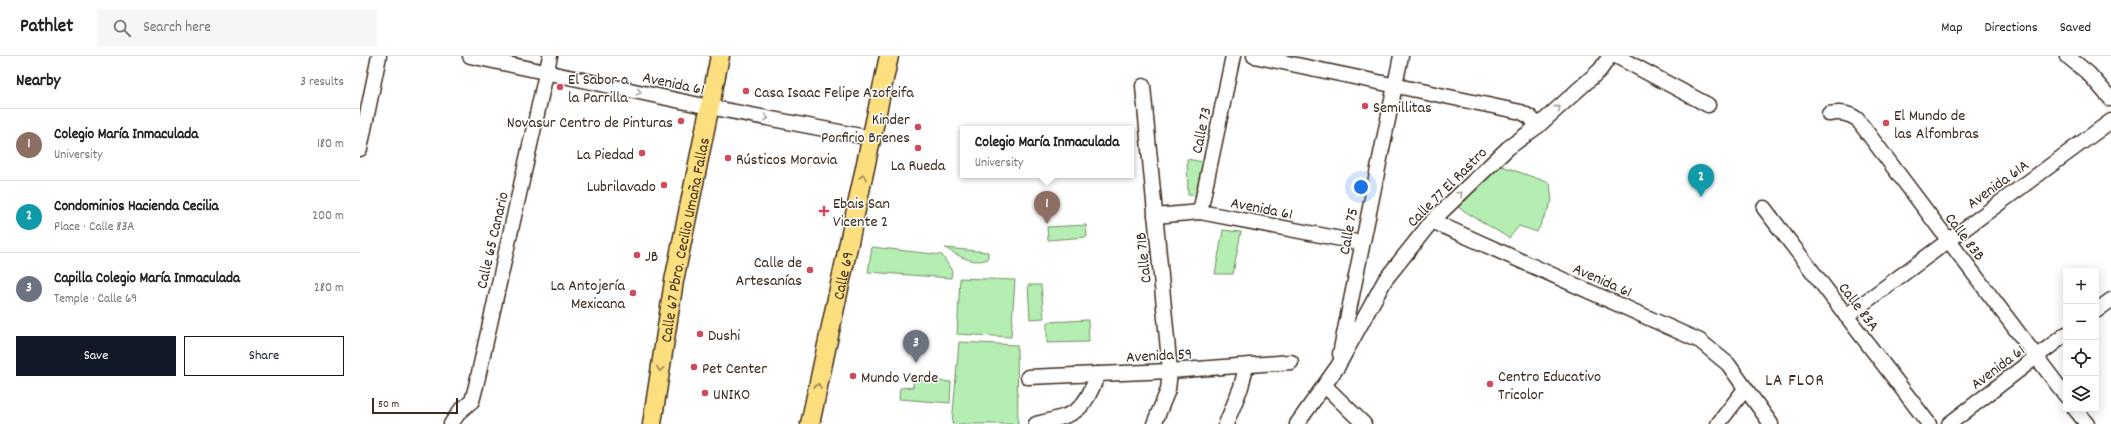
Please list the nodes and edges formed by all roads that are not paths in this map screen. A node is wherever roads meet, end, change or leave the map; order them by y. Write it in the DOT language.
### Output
graph roads {
  1 [pos="379,56"];
  2 [pos="470,56"];
  3 [pos="550,56"];
  4 [pos="720,56"];
  5 [pos="889,56"];
  6 [pos="1233,56"];
  7 [pos="1254,56"];
  8 [pos="1401,56"];
  9 [pos="1610,56"];
  10 [pos="1616,56"];
  11 [pos="2067,56"];
  12 [pos="546,73"];
  13 [pos="1143,86"];
  14 [pos="1394,86"];
  15 [pos="2111,99"];
  16 [pos="1708,105"];
  17 [pos="708,107"];
  18 [pos="1829,114"];
  19 [pos="2111,121"];
  20 [pos="1538,126"];
  21 [pos="871,138"];
  22 [pos="360,149"];
  23 [pos="1764,208"];
  24 [pos="1200,212"];
  25 [pos="1155,216"];
  26 [pos="1432,221"];
  27 [pos="1948,240"];
  28 [pos="1362,243"];
  29 [pos="2111,300"];
  30 [pos="2099,309"];
  31 [pos="1846,316"];
  32 [pos="2063,336"];
  33 [pos="2036,357"];
  34 [pos="1291,362"];
  35 [pos="1246,366"];
  36 [pos="1338,366"];
  37 [pos="1170,371"];
  38 [pos="1098,374"];
  39 [pos="1028,377"];
  40 [pos="1325,386"];
  41 [pos="1745,389"];
  42 [pos="2063,392"];
  43 [pos="2077,412"];
  44 [pos="451,424"];
  45 [pos="652,424"];
  46 [pos="810,424"];
  47 [pos="1036,424"];
  48 [pos="1154,424"];
  49 [pos="1226,424"];
  50 [pos="1297,424"];
  51 [pos="1364,424"];
  52 [pos="1718,424"];
  53 [pos="1771,424"];
  54 [pos="1929,424"];
  55 [pos="1948,424"];
  56 [pos="2087,424"];
  1 -- 22 [label="street"];
  2 -- 12 [label="street, Avenida 61"];
  3 -- 12 [label="street, Calle 65 Canario"];
  4 -- 17 [label="main road, Calle 67 Pbro. Cecilio Umaña Fallas"];
  5 -- 21 [label="main road, Calle 69"];
  6 -- 24 [label="street, Calle 73"];
  7 -- 14 [label="street"];
  8 -- 14 [label="street, Calle 75"];
  20 -- 9 [label="street, Calle 77 El Rastro, one-way"];
  10 -- 16 [label="street"];
  11 -- 15 [label="street"];
  12 -- 17 [label="street, Avenida 61, one-way"];
  12 -- 44 [label="street, Calle 65 Canario"];
  13 -- 25 [label="street, Calle 71B"];
  14 -- 20 [label="street"];
  14 -- 28 [label="street, Calle 75"];
  17 -- 21 [label="street, Avenida 61, one-way"];
  17 -- 45 [label="main road, Calle 67 Pbro. Cecilio Umaña Fallas, one-way"];
  18 -- 27 [label="street, Calle 83B"];
  19 -- 27 [label="street, Avenida 61A"];
  26 -- 20 [label="street, Calle 77 El Rastro, one-way"];
  46 -- 21 [label="main road, Calle 69, one-way"];
  23 -- 31 [label="street, Calle 83A"];
  24 -- 25 [label="street, Avenida 61"];
  24 -- 28 [label="street, Avenida 61"];
  25 -- 37 [label="street, Calle 71B"];
  26 -- 36 [label="street, Calle 77 El Rastro"];
  26 -- 41 [label="street, Avenida 61"];
  27 -- 31 [label="street, Avenida 61A"];
  27 -- 33 [label="street, Calle 83B"];
  28 -- 36 [label="street, Calle 75"];
  29 -- 30 [label="street"];
  31 -- 54 [label="street, Calle 83A"];
  32 -- 33 [label="street, Avenida 61"];
  33 -- 42 [label="street, Calle 83B"];
  33 -- 55 [label="street, Avenida 61"];
  34 -- 35 [label="street, Avenida 59"];
  35 -- 37 [label="street, Avenida 59"];
  35 -- 49 [label="street"];
  36 -- 40 [label="street, Calle 77 El Rastro"];
  37 -- 38 [label="street, Avenida 59"];
  37 -- 48 [label="street, Calle 71B"];
  38 -- 39 [label="street, Avenida 59"];
  38 -- 47 [label="street"];
  40 -- 50 [label="street, Calle 77 El Rastro"];
  40 -- 51 [label="street"];
  41 -- 52 [label="street"];
  41 -- 53 [label="street, Avenida 61"];
  43 -- 56 [label="street"];
}
